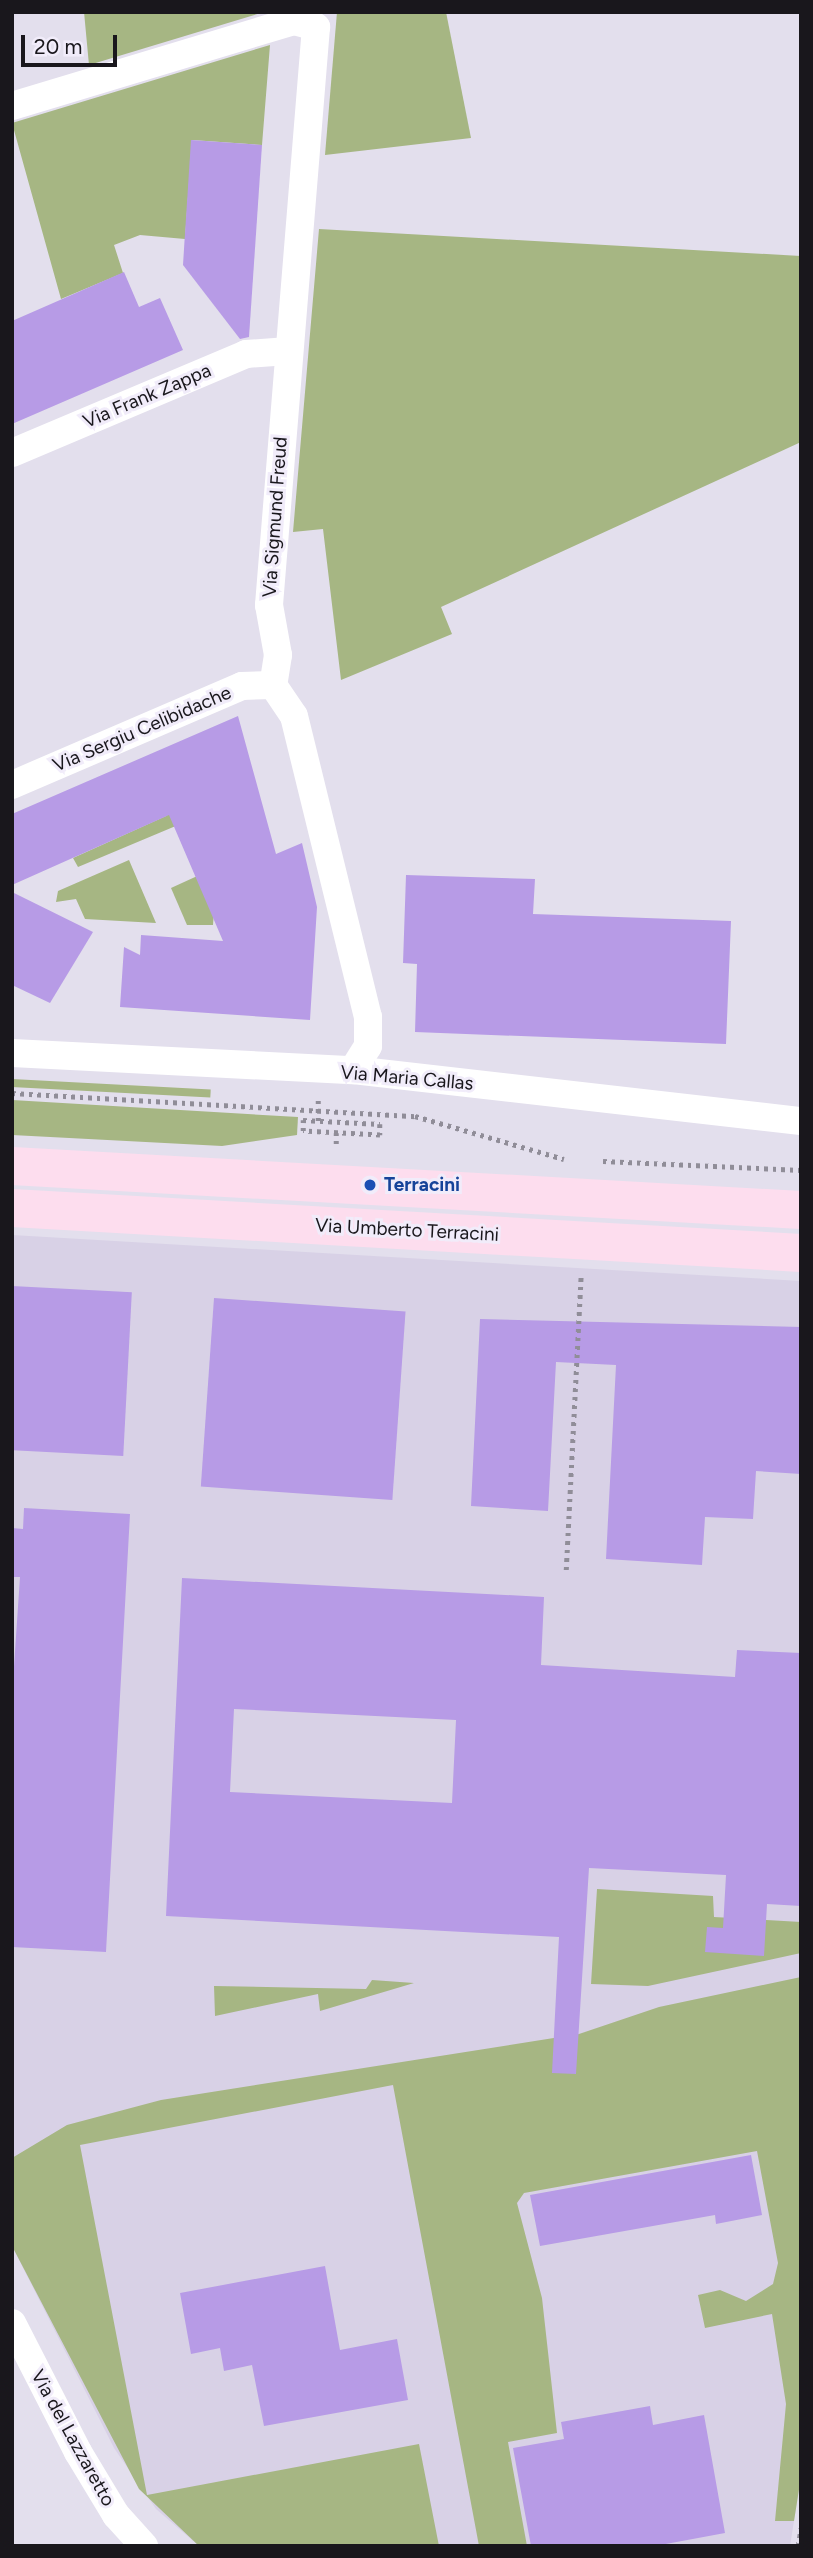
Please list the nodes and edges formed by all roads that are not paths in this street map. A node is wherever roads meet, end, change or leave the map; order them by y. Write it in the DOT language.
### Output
graph roads {
  1 [pos="12,106"];
  2 [pos="285,351"];
  3 [pos="12,453"];
  4 [pos="273,685"];
  5 [pos="12,785"];
  6 [pos="12,1053"];
  7 [pos="354,1070"];
  8 [pos="801,1121"];
  9 [pos="12,1166"];
  10 [pos="12,1208"];
  11 [pos="801,1210"];
  12 [pos="801,1253"];
  13 [pos="12,2323"];
  14 [pos="144,2546"];
  1 -- 2 [label="street, Via Sigmund Freud"];
  2 -- 3 [label="street, Via Frank Zappa"];
  2 -- 4 [label="street, Via Sigmund Freud"];
  4 -- 5 [label="street, Via Sergiu Celibidache"];
  4 -- 7 [label="street"];
  6 -- 7 [label="street, Via Maria Callas"];
  7 -- 8 [label="street, Via Maria Callas"];
  9 -- 11 [label="main road"];
  10 -- 12 [label="main road, Via Umberto Terracini"];
  13 -- 14 [label="street, Via del Lazzaretto"];
}
